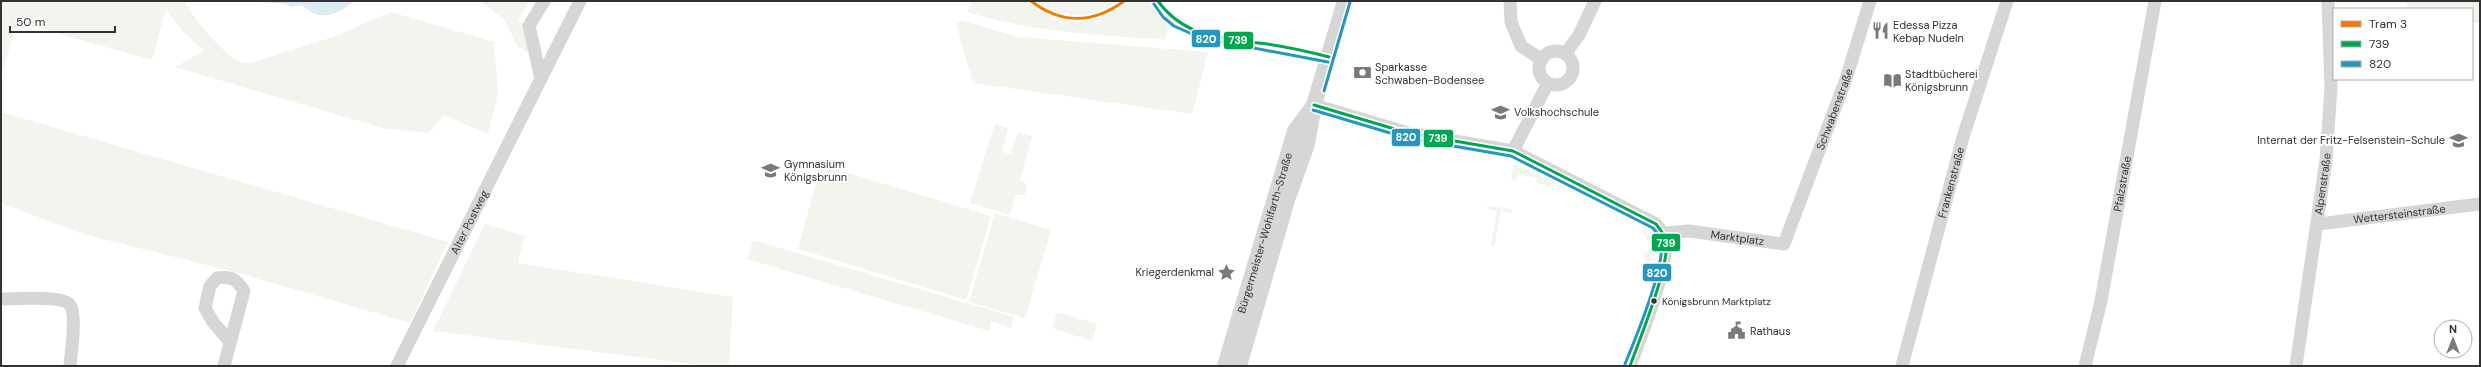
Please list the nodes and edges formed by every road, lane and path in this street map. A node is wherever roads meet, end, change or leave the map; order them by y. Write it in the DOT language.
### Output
graph roads {
  1 [pos="544,1"];
  2 [pos="580,1"];
  3 [pos="1345,1"];
  4 [pos="1510,1"];
  5 [pos="1595,1"];
  6 [pos="1870,1"];
  7 [pos="2007,1"];
  8 [pos="2155,1"];
  9 [pos="2328,1"];
  10 [pos="1565,54"];
  11 [pos="1542,60"];
  12 [pos="541,79"];
  13 [pos="1548,83"];
  14 [pos="1314,105"];
  15 [pos="1513,151"];
  16 [pos="1294,158"];
  17 [pos="2480,204"];
  18 [pos="1794,216"];
  19 [pos="2318,224"];
  20 [pos="1663,233"];
  21 [pos="1,299"];
  22 [pos="230,342"];
  23 [pos="70,366"];
  24 [pos="224,366"];
  25 [pos="397,366"];
  26 [pos="1225,366"];
  27 [pos="1238,366"];
  28 [pos="1630,366"];
  29 [pos="1902,366"];
  30 [pos="2085,366"];
  31 [pos="2296,366"];
  1 -- 12 [label="street"];
  2 -- 12 [label="street, Alter Postweg"];
  3 -- 14 [label="street, Bürgermeister-Wohlfarth-Straße"];
  4 -- 11 [label="street"];
  5 -- 10 [label="street"];
  6 -- 18 [label="street, Schwabenstraße"];
  7 -- 29 [label="street, Frankenstraße"];
  8 -- 30 [label="street, Pfalzstraße"];
  9 -- 19 [label="street, Alpenstraße"];
  10 -- 11 [label="street"];
  10 -- 13 [label="street"];
  11 -- 13 [label="street"];
  12 -- 25 [label="street, Alter Postweg"];
  13 -- 15 [label="street"];
  14 -- 15 [label="street"];
  14 -- 16 [label="street, Bürgermeister-Wohlfarth-Straße"];
  15 -- 20 [label="street"];
  16 -- 26 [label="street, Bürgermeister-Wohlfarth-Straße"];
  16 -- 27 [label="street, Bürgermeister-Wohlfarth-Straße"];
  17 -- 19 [label="street, Wettersteinstraße"];
  18 -- 20 [label="street, Marktplatz"];
  19 -- 31 [label="street, Alpenstraße"];
  20 -- 28 [label="street"];
  21 -- 23 [label="street"];
  22 -- 24 [label="street"];
}
